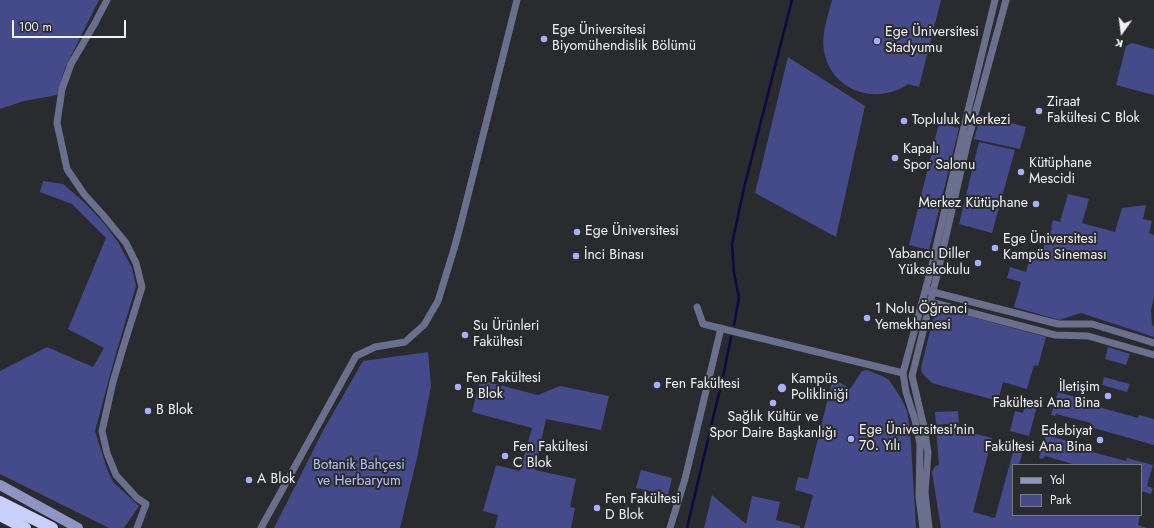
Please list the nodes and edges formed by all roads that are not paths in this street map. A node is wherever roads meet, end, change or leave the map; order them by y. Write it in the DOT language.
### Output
graph roads {
  1 [pos="107,0"];
  2 [pos="517,0"];
  3 [pos="995,0"];
  4 [pos="1006,0"];
  5 [pos="965,123"];
  6 [pos="972,125"];
  7 [pos="930,291"];
  8 [pos="927,301"];
  9 [pos="697,307"];
  10 [pos="721,328"];
  11 [pos="1154,343"];
  12 [pos="1154,355"];
  13 [pos="903,373"];
  14 [pos="913,375"];
  15 [pos="0,485"];
  16 [pos="0,501"];
  17 [pos="0,515"];
  18 [pos="25,528"];
  19 [pos="52,528"];
  20 [pos="78,528"];
  21 [pos="137,528"];
  22 [pos="260,528"];
  23 [pos="670,528"];
  24 [pos="923,528"];
  25 [pos="929,528"];
  1 -- 21 [label="street"];
  2 -- 22 [label="street"];
  3 -- 5 [label="street"];
  4 -- 6 [label="street"];
  5 -- 6 [label="street"];
  5 -- 7 [label="street"];
  6 -- 7 [label="street"];
  7 -- 8 [label="street"];
  7 -- 11 [label="street"];
  8 -- 12 [label="street"];
  8 -- 13 [label="street"];
  8 -- 14 [label="street"];
  9 -- 10 [label="street"];
  10 -- 13 [label="street"];
  10 -- 23 [label="street"];
  13 -- 14 [label="street"];
  13 -- 24 [label="street"];
  14 -- 25 [label="street"];
  15 -- 20 [label="main road"];
  16 -- 19 [label="highway"];
  17 -- 18 [label="highway"];
}
